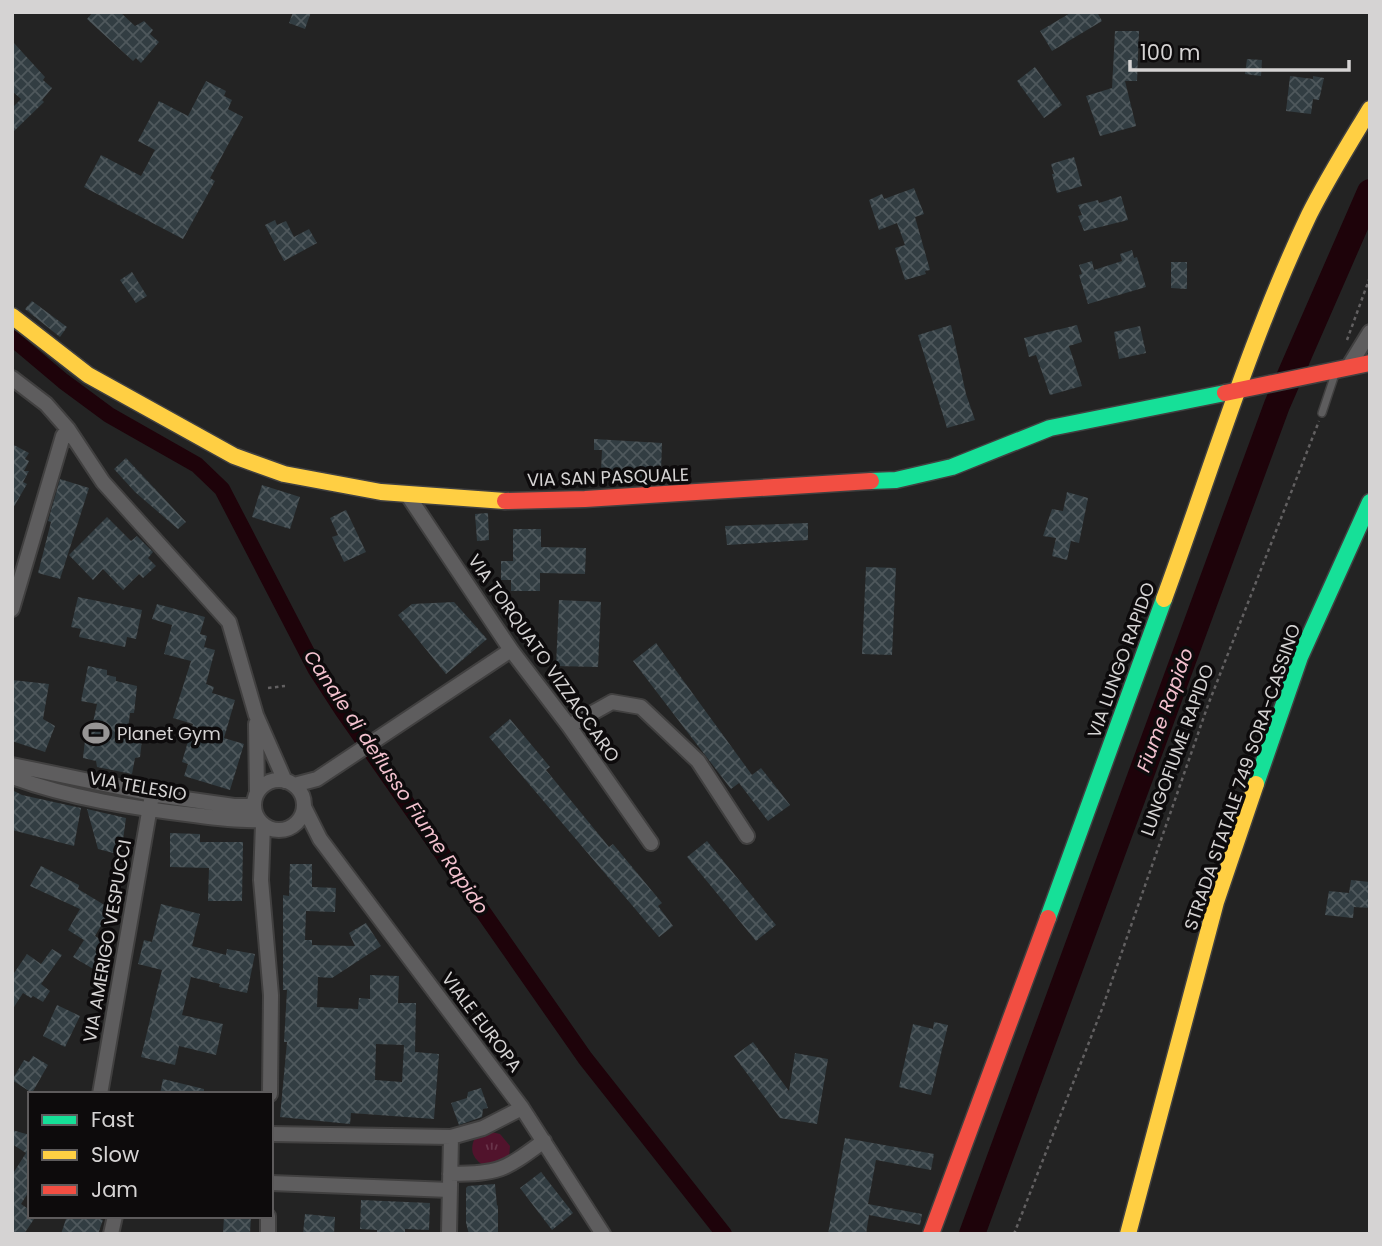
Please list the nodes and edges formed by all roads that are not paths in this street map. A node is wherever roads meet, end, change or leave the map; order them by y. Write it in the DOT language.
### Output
graph roads {
  1 [pos="1370,109"];
  2 [pos="12,316"];
  3 [pos="1370,332"];
  4 [pos="1370,363"];
  5 [pos="1338,369"];
  6 [pos="12,378"];
  7 [pos="1243,388"];
  8 [pos="1322,413"];
  9 [pos="68,429"];
  10 [pos="407,494"];
  11 [pos="1370,502"];
  12 [pos="12,609"];
  13 [pos="511,650"];
  14 [pos="256,715"];
  15 [pos="569,726"];
  16 [pos="12,765"];
  17 [pos="12,777"];
  18 [pos="317,779"];
  19 [pos="290,783"];
  20 [pos="152,794"];
  21 [pos="304,803"];
  22 [pos="149,810"];
  23 [pos="258,811"];
  24 [pos="291,826"];
  25 [pos="747,836"];
  26 [pos="320,839"];
  27 [pos="651,843"];
  28 [pos="261,863"];
  29 [pos="100,1092"];
  30 [pos="270,1092"];
  31 [pos="522,1108"];
  32 [pos="273,1134"];
  33 [pos="452,1137"];
  34 [pos="544,1141"];
  35 [pos="450,1174"];
  36 [pos="273,1183"];
  37 [pos="450,1190"];
  38 [pos="449,1234"];
  39 [pos="603,1234"];
  40 [pos="931,1234"];
  41 [pos="1128,1234"];
  1 -- 7 [label="main road, VIA LUNGO RAPIDO"];
  2 -- 10 [label="main road, VIA SAN PASQUALE"];
  3 -- 5 [label="street"];
  4 -- 5 [label="main road, VIA SAN PASQUALE"];
  5 -- 7 [label="main road, VIA SAN PASQUALE"];
  5 -- 8 [label="lane"];
  6 -- 9 [label="street"];
  7 -- 10 [label="main road, VIA SAN PASQUALE"];
  7 -- 40 [label="main road, VIA LUNGO RAPIDO"];
  9 -- 12 [label="street"];
  9 -- 14 [label="street"];
  10 -- 13 [label="street, VIA TORQUATO VIZZACCARO"];
  11 -- 41 [label="main road, STRADA STATALE 749 SORA-CASSINO"];
  13 -- 15 [label="street, VIA TORQUATO VIZZACCARO"];
  13 -- 18 [label="street"];
  14 -- 19 [label="street"];
  14 -- 23 [label="street"];
  15 -- 25 [label="street"];
  15 -- 27 [label="street, VIA TORQUATO VIZZACCARO"];
  16 -- 20 [label="street, VIA TELESIO"];
  17 -- 22 [label="street, VIA TELESIO"];
  18 -- 19 [label="street"];
  18 -- 21 [label="street"];
  19 -- 21 [label="street"];
  19 -- 23 [label="street"];
  20 -- 22 [label="street, VIA AMERIGO VESPUCCI"];
  20 -- 23 [label="street, VIA TELESIO"];
  21 -- 24 [label="street"];
  21 -- 26 [label="street, VIALE EUROPA"];
  22 -- 23 [label="street, VIA TELESIO"];
  22 -- 29 [label="street, VIA AMERIGO VESPUCCI"];
  23 -- 24 [label="street"];
  23 -- 28 [label="street"];
  24 -- 26 [label="street, VIALE EUROPA"];
  24 -- 28 [label="street"];
  26 -- 31 [label="street, VIALE EUROPA"];
  28 -- 30 [label="street"];
  31 -- 33 [label="street"];
  31 -- 34 [label="street, VIALE EUROPA"];
  32 -- 33 [label="street"];
  33 -- 35 [label="street"];
  34 -- 35 [label="street"];
  34 -- 39 [label="street, VIALE EUROPA"];
  35 -- 37 [label="street"];
  36 -- 37 [label="street"];
  37 -- 38 [label="street"];
}
